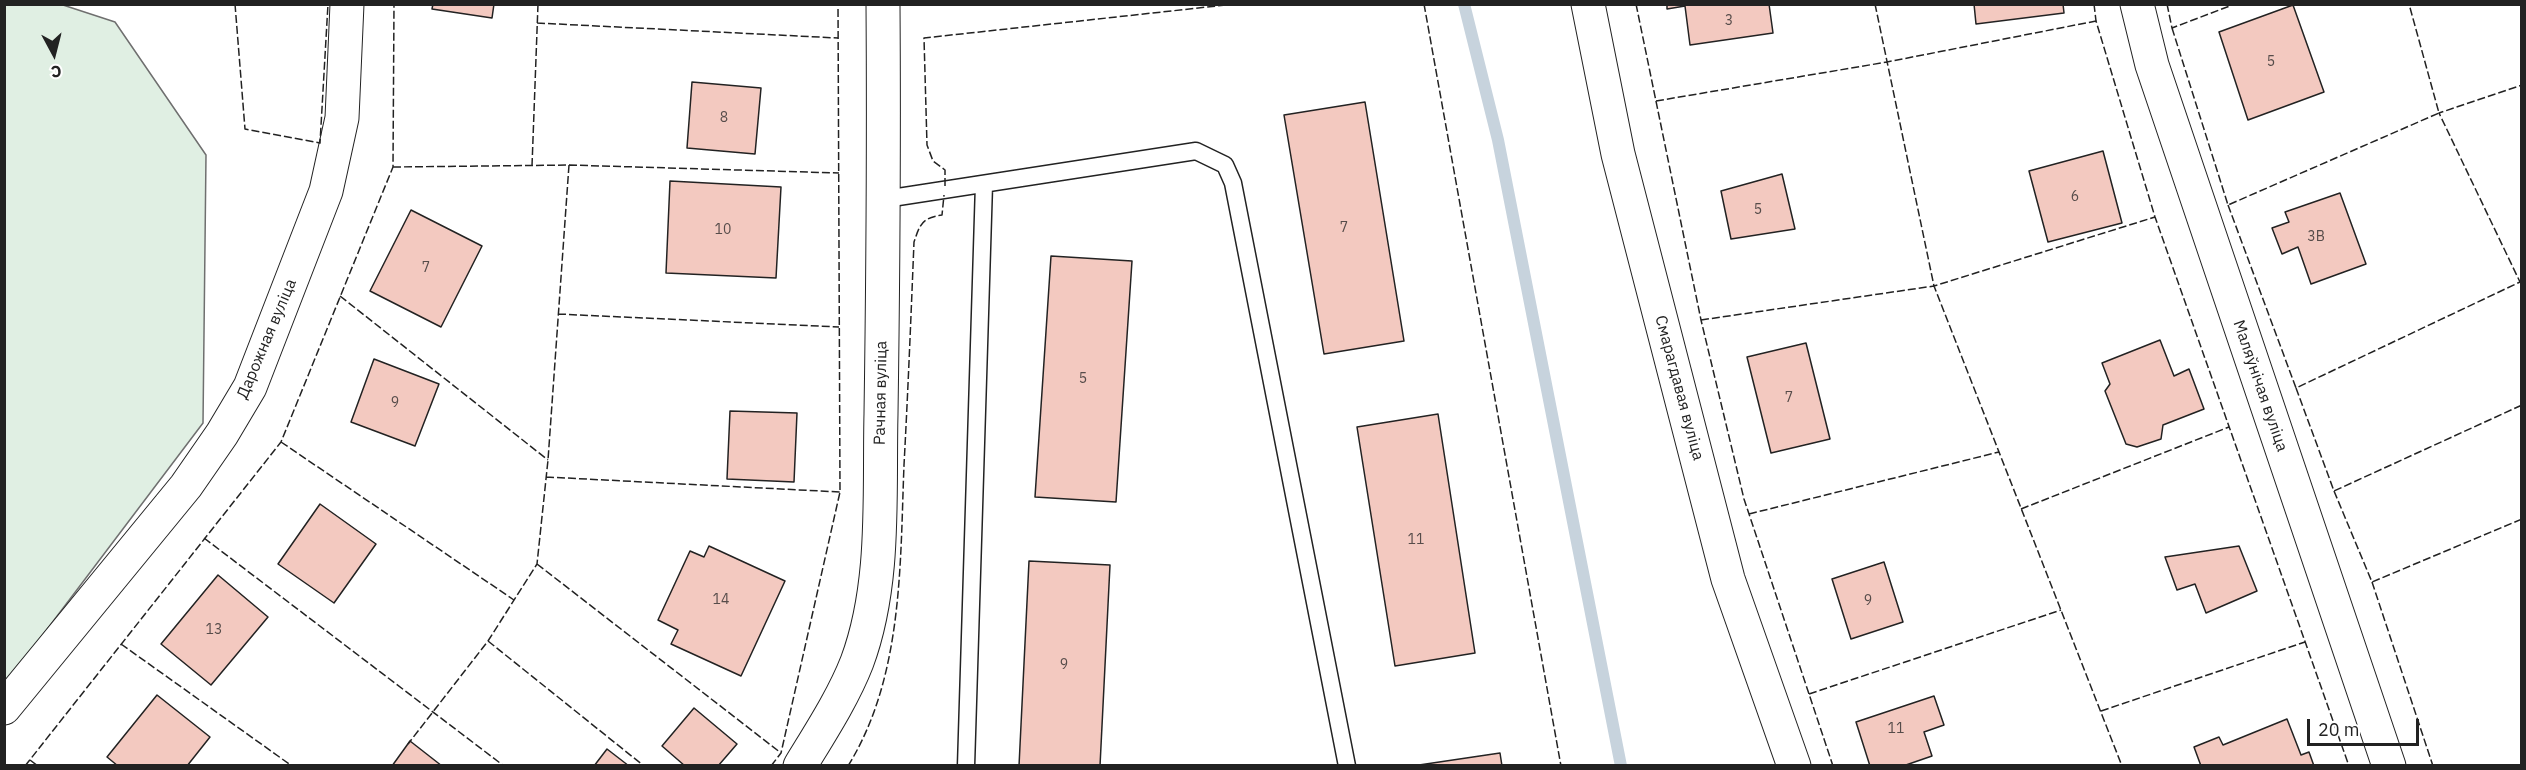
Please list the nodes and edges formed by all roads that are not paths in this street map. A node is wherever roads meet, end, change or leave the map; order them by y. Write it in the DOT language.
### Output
graph roads {
  1 [pos="347,4"];
  2 [pos="883,4"];
  3 [pos="1588,4"];
  4 [pos="2137,4"];
  5 [pos="984,184"];
  6 [pos="885,199"];
  7 [pos="4,708"];
  8 [pos="800,765"];
  9 [pos="966,765"];
  10 [pos="1347,765"];
  11 [pos="1794,765"];
  12 [pos="2389,765"];
  1 -- 7 [label="street, Дарожная вуліца"];
  2 -- 6 [label="street, Рачная вуліца"];
  3 -- 11 [label="street, Смарагдавая вуліца"];
  4 -- 12 [label="street, Маляўнічая вуліца"];
  5 -- 6 [label="lane"];
  5 -- 9 [label="lane"];
  5 -- 10 [label="lane"];
  6 -- 8 [label="street, Рачная вуліца"];
}
